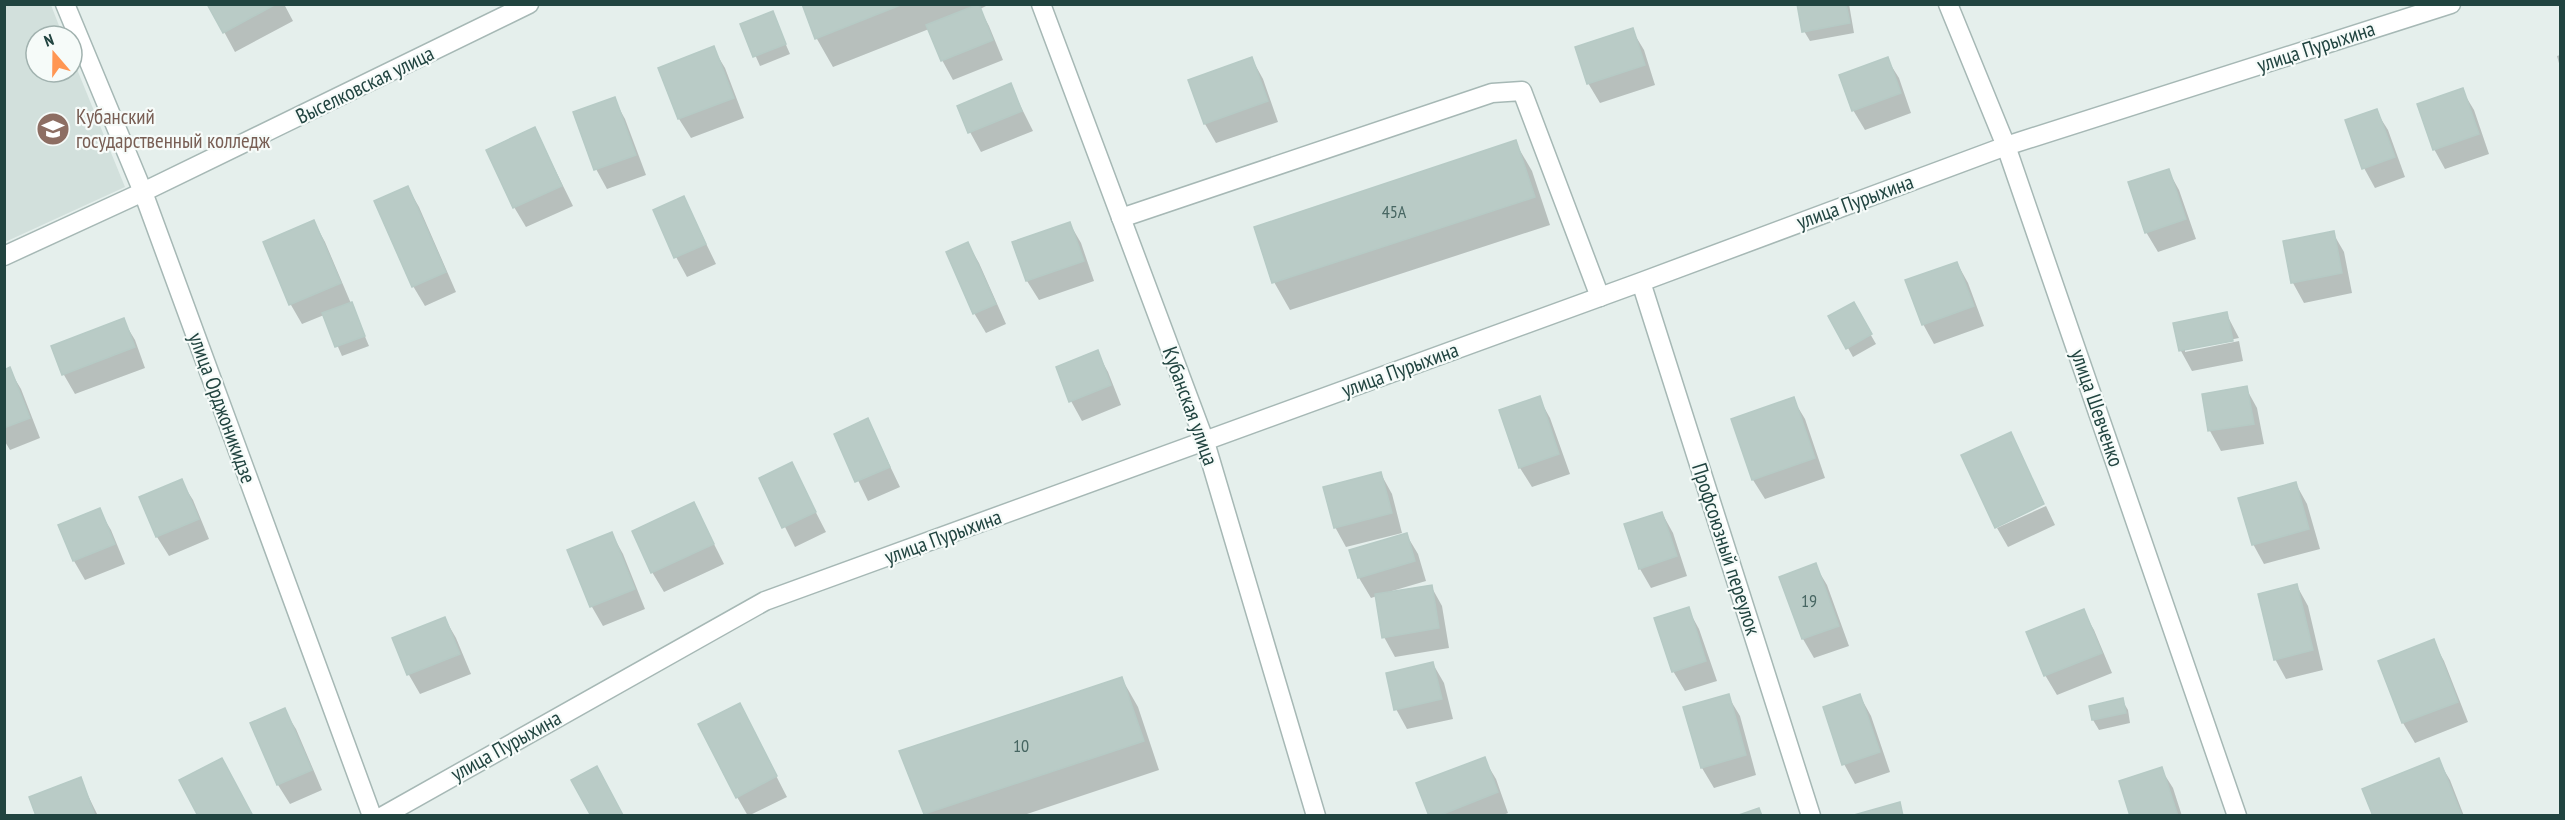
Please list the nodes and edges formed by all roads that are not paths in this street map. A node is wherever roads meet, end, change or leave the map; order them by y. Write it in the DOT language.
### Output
graph roads {
  1 [pos="65,4"];
  2 [pos="529,4"];
  3 [pos="1041,4"];
  4 [pos="1948,4"];
  5 [pos="2451,4"];
  6 [pos="2006,146"];
  7 [pos="143,192"];
  8 [pos="1121,218"];
  9 [pos="4,256"];
  10 [pos="1641,282"];
  11 [pos="1600,297"];
  12 [pos="1205,442"];
  13 [pos="372,816"];
  14 [pos="383,816"];
  15 [pos="1316,816"];
  16 [pos="1811,816"];
  17 [pos="2237,816"];
  1 -- 7 [label="street, улица Орджоникидзе"];
  2 -- 7 [label="street, Выселковская улица"];
  3 -- 8 [label="street, Кубанская улица"];
  4 -- 6 [label="street, улица Шевченко"];
  5 -- 6 [label="street, улица Пурыхина"];
  6 -- 10 [label="street, улица Пурыхина"];
  6 -- 17 [label="street, улица Шевченко"];
  7 -- 9 [label="street, Выселковская улица"];
  7 -- 13 [label="street, улица Орджоникидзе"];
  8 -- 11 [label="street"];
  8 -- 12 [label="street, Кубанская улица"];
  10 -- 11 [label="street, улица Пурыхина"];
  10 -- 16 [label="street, Профсоюзный переулок"];
  11 -- 12 [label="street, улица Пурыхина"];
  12 -- 14 [label="street, улица Пурыхина"];
  12 -- 15 [label="street, Кубанская улица"];
}
